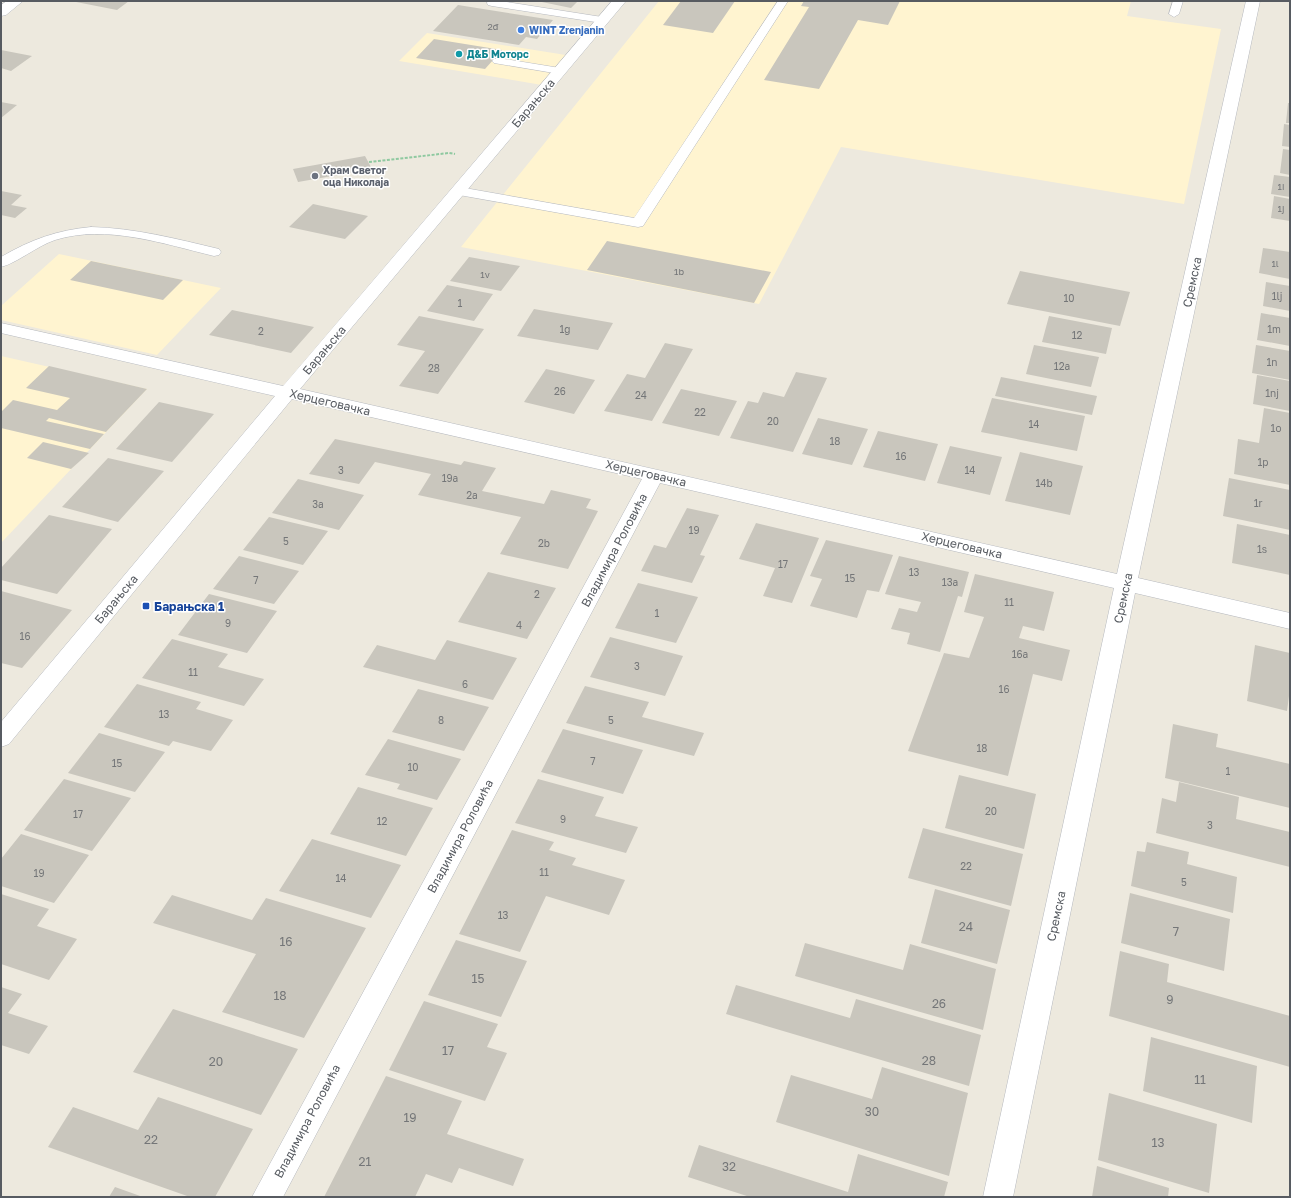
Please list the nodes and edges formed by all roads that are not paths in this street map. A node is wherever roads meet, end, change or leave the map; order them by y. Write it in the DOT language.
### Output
graph roads {
  1 [pos="16,1"];
  2 [pos="619,1"];
  3 [pos="783,1"];
  4 [pos="1178,1"];
  5 [pos="1253,1"];
  6 [pos="492,3"];
  7 [pos="1,12"];
  8 [pos="1174,14"];
  9 [pos="602,20"];
  10 [pos="498,61"];
  11 [pos="560,71"];
  12 [pos="459,191"];
  13 [pos="214,252"];
  14 [pos="1,264"];
  15 [pos="1,328"];
  16 [pos="288,392"];
  17 [pos="654,475"];
  18 [pos="1126,582"];
  19 [pos="1290,621"];
  20 [pos="1,738"];
  21 [pos="267,1197"];
  22 [pos="998,1197"];
  1 -- 7 [label="street"];
  2 -- 9 [label="street, Барањска"];
  3 -- 12 [label="lane"];
  4 -- 8 [label="lane"];
  5 -- 18 [label="street, Сремска"];
  6 -- 9 [label="lane"];
  9 -- 11 [label="street, Барањска"];
  10 -- 11 [label="lane"];
  11 -- 12 [label="street, Барањска"];
  12 -- 16 [label="street, Барањска"];
  13 -- 14 [label="lane"];
  15 -- 16 [label="street, Херцеговачка"];
  16 -- 17 [label="street, Херцеговачка"];
  16 -- 20 [label="street, Барањска"];
  17 -- 18 [label="street, Херцеговачка"];
  17 -- 21 [label="street, Владимира Роловића"];
  18 -- 19 [label="street, Херцеговачка"];
  18 -- 22 [label="street, Сремска"];
}
